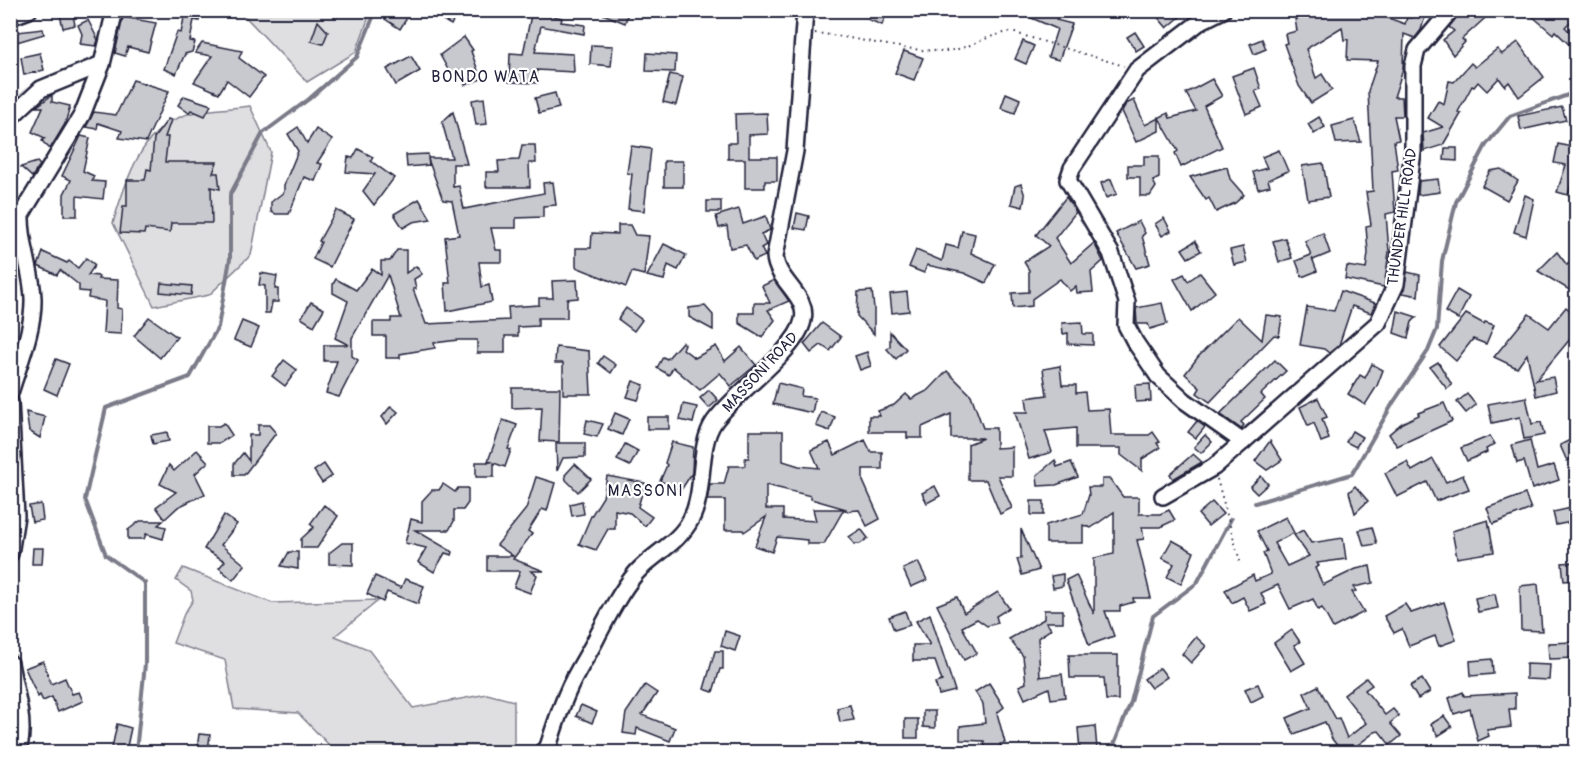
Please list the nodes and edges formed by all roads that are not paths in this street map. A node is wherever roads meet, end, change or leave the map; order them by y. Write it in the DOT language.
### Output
graph roads {
  1 [pos="29,10"];
  2 [pos="115,10"];
  3 [pos="806,10"];
  4 [pos="1223,10"];
  5 [pos="1451,10"];
  6 [pos="10,17"];
  7 [pos="102,64"];
  8 [pos="10,117"];
  9 [pos="10,393"];
  10 [pos="10,402"];
  11 [pos="1243,442"];
  12 [pos="1163,496"];
  13 [pos="10,554"];
  14 [pos="10,663"];
  15 [pos="17,753"];
  16 [pos="542,753"];
  1 -- 6 [label="street"];
  2 -- 7 [label="street"];
  3 -- 16 [label="street, MASSONI ROAD"];
  4 -- 11 [label="street"];
  5 -- 11 [label="street, THUNDER HILL ROAD"];
  7 -- 8 [label="street"];
  7 -- 9 [label="street"];
  10 -- 13 [label="street"];
  11 -- 12 [label="street, THUNDER HILL ROAD"];
  14 -- 15 [label="street"];
}
